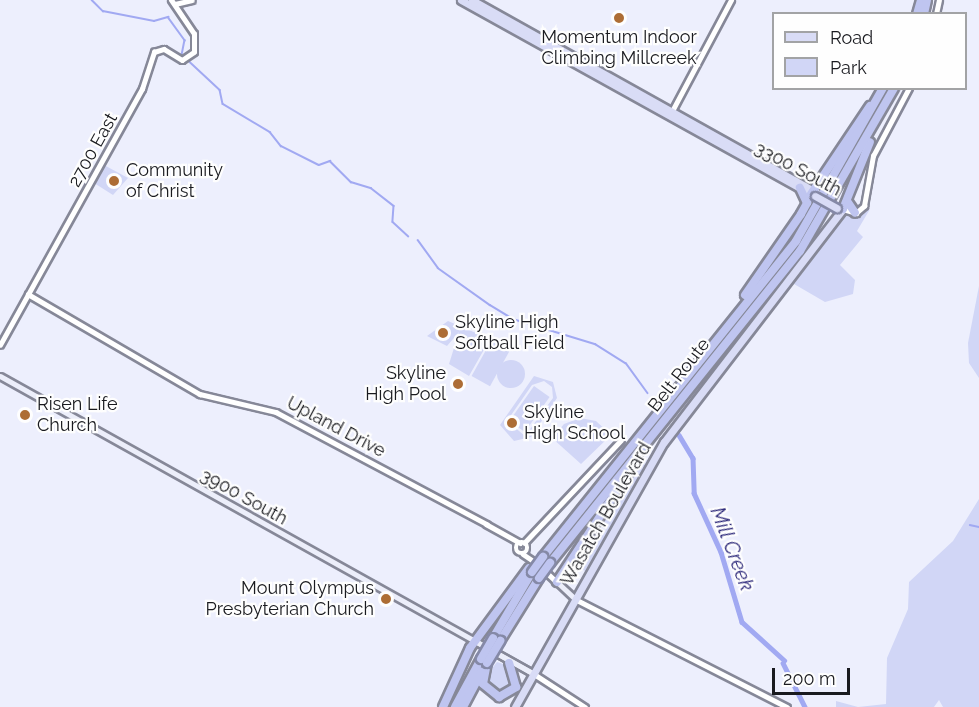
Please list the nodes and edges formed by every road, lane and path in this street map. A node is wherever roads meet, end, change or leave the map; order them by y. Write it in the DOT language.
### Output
graph roads {
  1 [pos="461,0"];
  2 [pos="472,0"];
  3 [pos="732,0"];
  4 [pos="191,1"];
  5 [pos="173,2"];
  6 [pos="882,90"];
  7 [pos="882,90"];
  8 [pos="893,90"];
  9 [pos="908,90"];
  10 [pos="671,113"];
  11 [pos="878,119"];
  12 [pos="821,175"];
  13 [pos="803,186"];
  14 [pos="814,193"];
  15 [pos="841,206"];
  16 [pos="855,213"];
  17 [pos="28,294"];
  18 [pos="0,345"];
  19 [pos="0,376"];
  20 [pos="697,377"];
  21 [pos="683,382"];
  22 [pos="621,440"];
  23 [pos="468,514"];
  24 [pos="487,524"];
  25 [pos="523,547"];
  26 [pos="539,563"];
  27 [pos="557,582"];
  28 [pos="575,599"];
  29 [pos="475,641"];
  30 [pos="484,661"];
  31 [pos="509,663"];
  32 [pos="534,674"];
  33 [pos="443,707"];
  34 [pos="455,707"];
  35 [pos="463,707"];
  36 [pos="515,707"];
  37 [pos="585,707"];
  38 [pos="787,707"];
  1 -- 10 [label="main road, 3300 South"];
  2 -- 10 [label="main road, 3300 South"];
  3 -- 10 [label="street"];
  4 -- 5 [label="street"];
  5 -- 17 [label="street, 2700 East"];
  6 -- 12 [label="highway"];
  7 -- 21 [label="highway, Belt Route"];
  8 -- 11 [label="highway, Belt Route"];
  9 -- 16 [label="street"];
  10 -- 13 [label="main road, 3300 South"];
  11 -- 15 [label="highway"];
  11 -- 20 [label="highway, Belt Route"];
  12 -- 13 [label="highway"];
  12 -- 14 [label="highway"];
  13 -- 14 [label="main road, 3300 South"];
  13 -- 21 [label="highway"];
  14 -- 15 [label="main road, 3300 South, bridge"];
  15 -- 16 [label="highway"];
  15 -- 28 [label="main road, Wasatch Boulevard"];
  17 -- 18 [label="street, 2700 East"];
  17 -- 23 [label="street, Upland Drive"];
  19 -- 29 [label="main road, 3900 South"];
  20 -- 26 [label="highway, Belt Route"];
  20 -- 27 [label="highway"];
  21 -- 26 [label="highway, Belt Route"];
  22 -- 25 [label="street"];
  23 -- 24 [label="street, Upland Drive"];
  23 -- 24 [label="street, Upland Drive"];
  24 -- 25 [label="street, Upland Drive"];
  25 -- 26 [label="street, Upland Drive"];
  26 -- 27 [label="street, Upland Drive"];
  26 -- 29 [label="highway"];
  26 -- 30 [label="highway, Belt Route, bridge"];
  27 -- 28 [label="main road, Upland Drive"];
  28 -- 32 [label="main road, Wasatch Boulevard"];
  28 -- 38 [label="street"];
  29 -- 31 [label="main road, 3900 South"];
  29 -- 32 [label="main road, 3900 South"];
  29 -- 33 [label="highway"];
  30 -- 31 [label="highway"];
  30 -- 34 [label="highway, Belt Route"];
  30 -- 35 [label="highway, Belt Route"];
  31 -- 32 [label="main road, 3900 South"];
  32 -- 36 [label="main road, Wasatch Boulevard"];
  32 -- 37 [label="street"];
}
